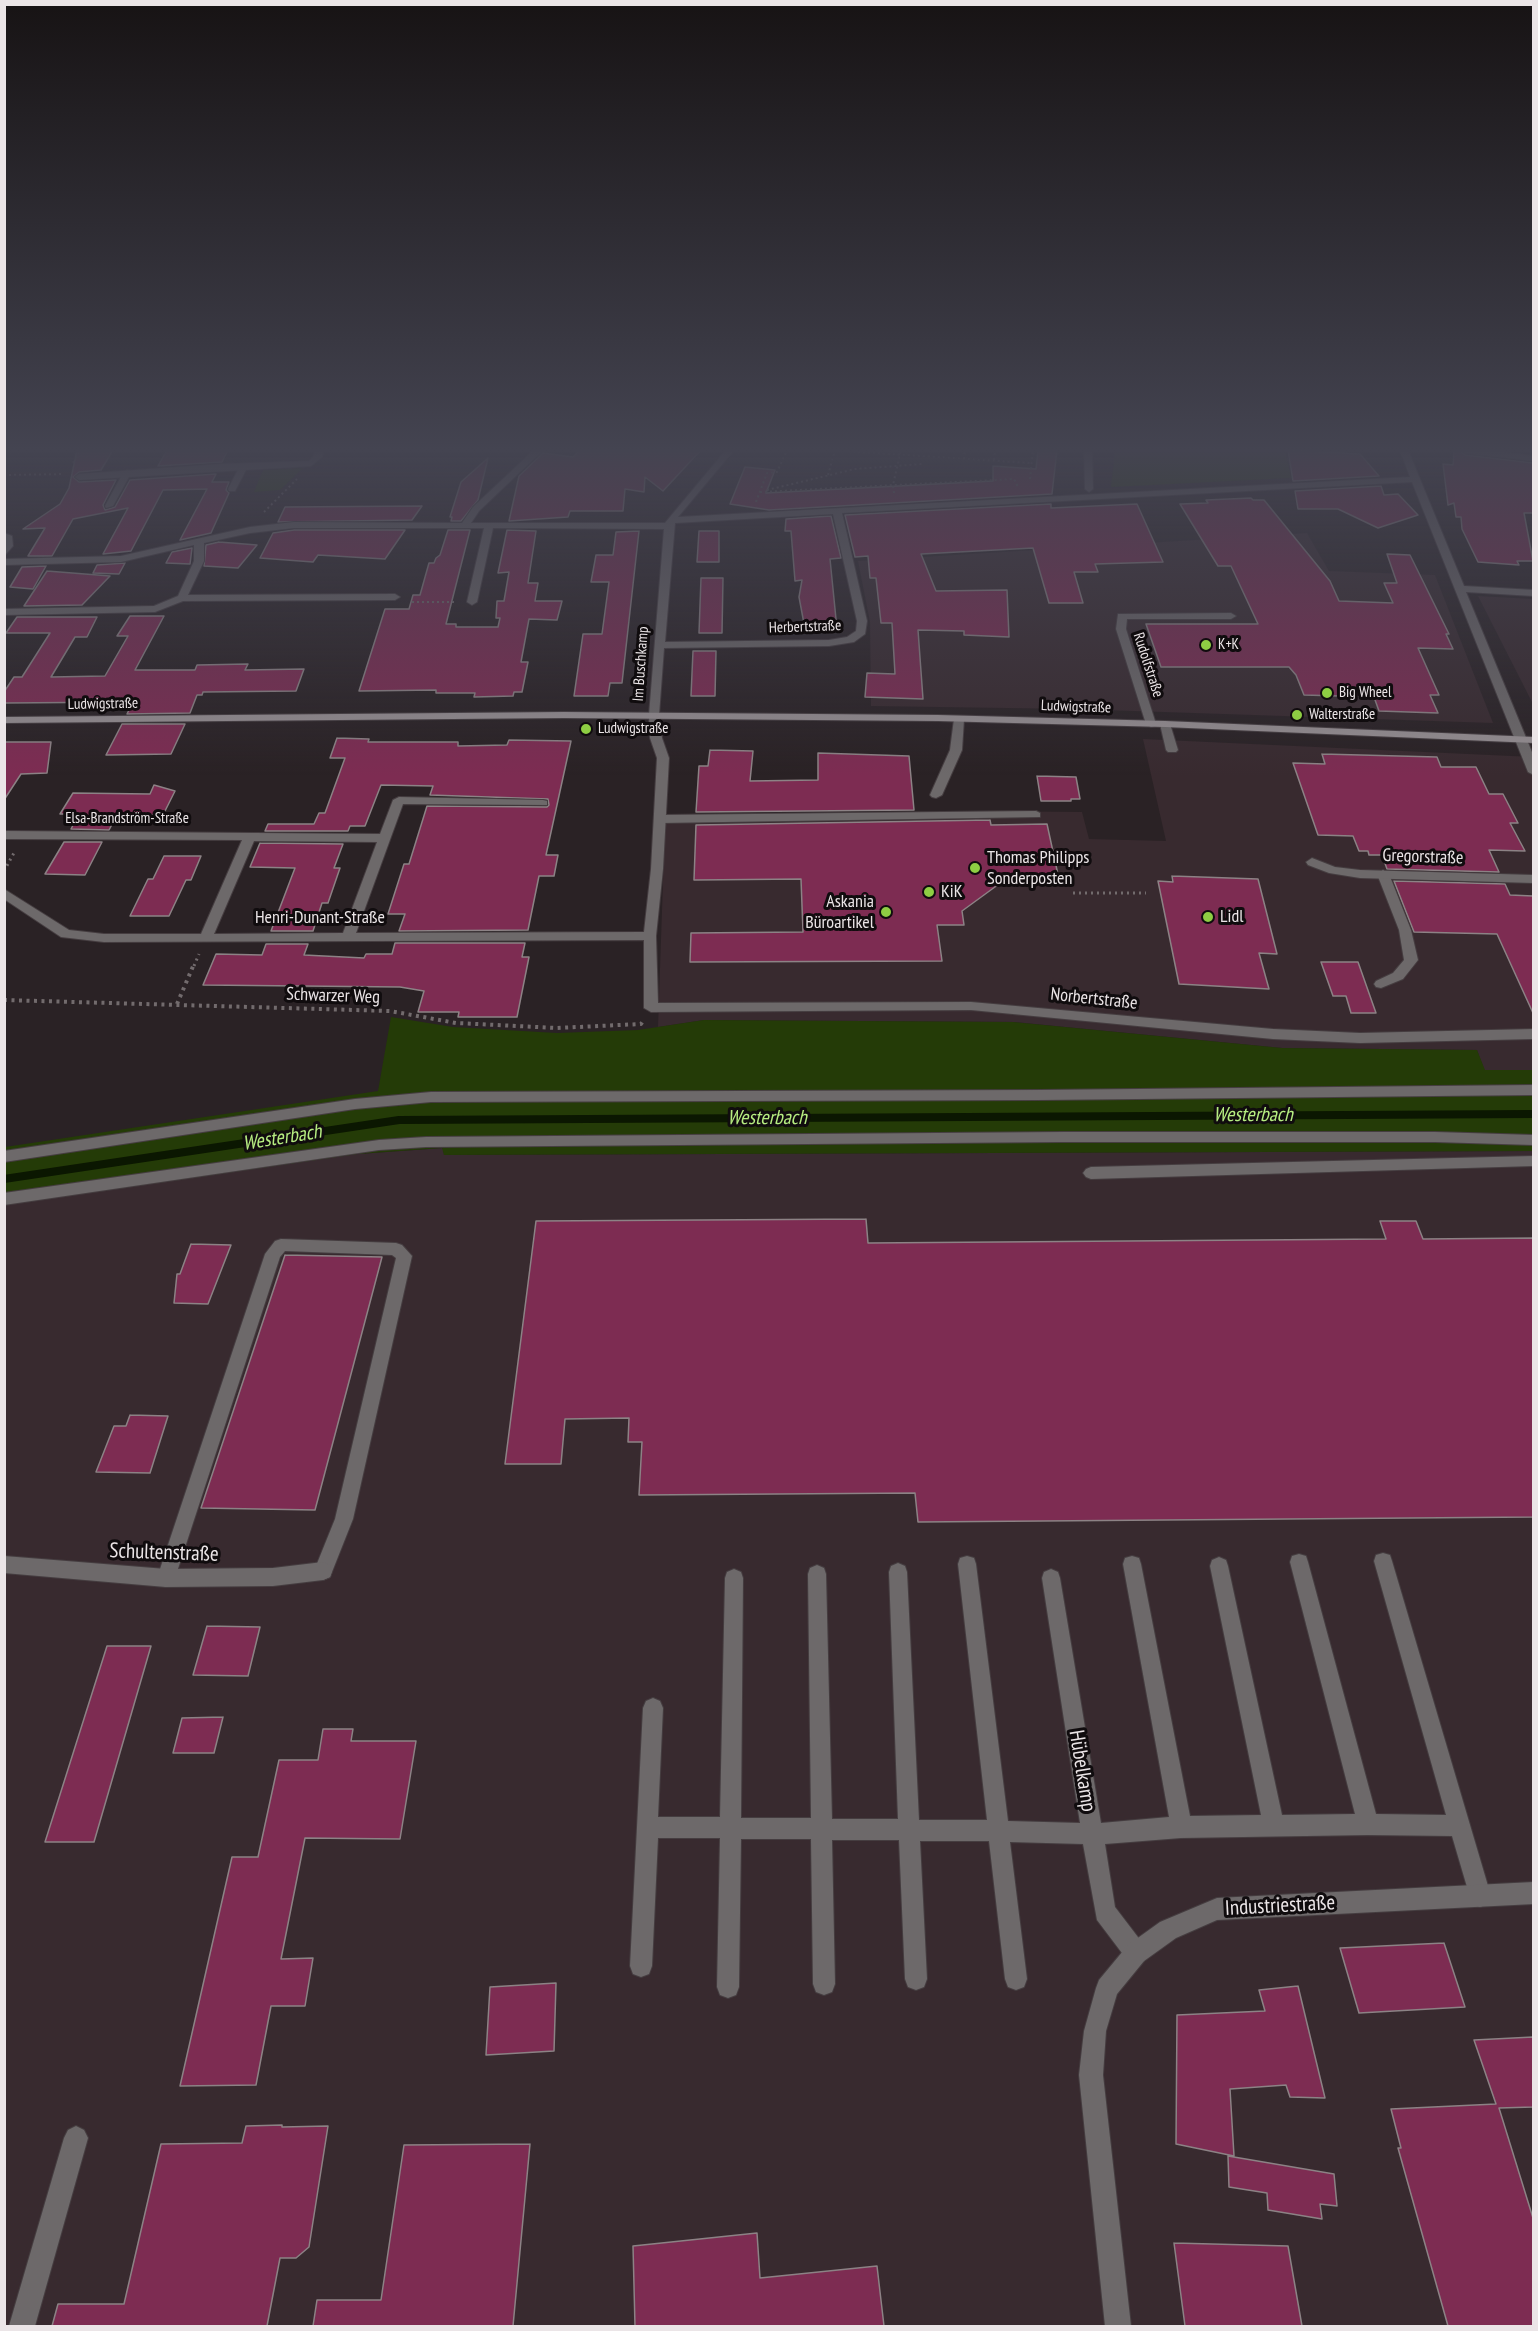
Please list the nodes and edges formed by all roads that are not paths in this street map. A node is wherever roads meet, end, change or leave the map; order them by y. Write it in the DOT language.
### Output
graph roads {
  1 [pos="122,559"];
  2 [pos="199,559"];
  3 [pos="482,559"];
  4 [pos="667,559"];
  5 [pos="848,559"];
  6 [pos="1448,559"];
  7 [pos="4,562"];
  8 [pos="1461,589"];
  9 [pos="1533,593"];
  10 [pos="395,597"];
  11 [pos="182,598"];
  12 [pos="472,602"];
  13 [pos="4,612"];
  14 [pos="1231,616"];
  15 [pos="660,645"];
  16 [pos="654,715"];
  17 [pos="959,718"];
  18 [pos="4,720"];
  19 [pos="1150,724"];
  20 [pos="1165,724"];
  21 [pos="1520,739"];
  22 [pos="1533,740"];
  23 [pos="1172,750"];
  24 [pos="1533,772"];
  25 [pos="936,795"];
  26 [pos="543,802"];
  27 [pos="1036,815"];
  28 [pos="660,819"];
  29 [pos="4,835"];
  30 [pos="250,837"];
  31 [pos="384,838"];
  32 [pos="1312,862"];
  33 [pos="1383,874"];
  34 [pos="1533,879"];
  35 [pos="4,893"];
  36 [pos="348,936"];
  37 [pos="650,936"];
  38 [pos="206,937"];
  39 [pos="1381,984"];
  40 [pos="651,1008"];
  41 [pos="1533,1034"];
  42 [pos="1533,1090"];
  43 [pos="1533,1140"];
  44 [pos="4,1157"];
  45 [pos="1533,1161"];
  46 [pos="1091,1173"];
  47 [pos="4,1199"];
  48 [pos="1383,1561"];
  49 [pos="1299,1562"];
  50 [pos="4,1564"];
  51 [pos="967,1564"];
  52 [pos="1132,1564"];
  53 [pos="1219,1566"];
  54 [pos="898,1572"];
  55 [pos="817,1574"];
  56 [pos="166,1578"];
  57 [pos="734,1578"];
  58 [pos="1051,1578"];
  59 [pos="653,1708"];
  60 [pos="1368,1824"];
  61 [pos="1274,1826"];
  62 [pos="1459,1826"];
  63 [pos="647,1827"];
  64 [pos="1180,1827"];
  65 [pos="821,1828"];
  66 [pos="730,1829"];
  67 [pos="909,1830"];
  68 [pos="999,1831"];
  69 [pos="1092,1834"];
  70 [pos="1533,1893"];
  71 [pos="1480,1896"];
  72 [pos="1137,1953"];
  73 [pos="641,1966"];
  74 [pos="1016,1978"];
  75 [pos="916,1979"];
  76 [pos="824,1984"];
  77 [pos="728,1987"];
  78 [pos="76,2138"];
  79 [pos="22,2326"];
  80 [pos="1118,2326"];
  1 -- 7 [label="street"];
  2 -- 11 [label="street"];
  3 -- 12 [label="street"];
  4 -- 15 [label="street, Im Buschkamp"];
  5 -- 15 [label="street, Herbertstraße"];
  6 -- 8 [label="street"];
  8 -- 9 [label="street"];
  8 -- 21 [label="street"];
  10 -- 11 [label="street"];
  11 -- 13 [label="street"];
  14 -- 19 [label="street, Rudolfstraße"];
  15 -- 16 [label="street, Im Buschkamp"];
  16 -- 17 [label="main road, Ludwigstraße"];
  16 -- 18 [label="main road, Ludwigstraße"];
  16 -- 28 [label="street, Im Buschkamp"];
  17 -- 19 [label="main road, Ludwigstraße"];
  17 -- 25 [label="street"];
  19 -- 20 [label="main road, Ludwigstraße"];
  20 -- 21 [label="main road, Ludwigstraße"];
  20 -- 23 [label="street"];
  21 -- 22 [label="main road, Ludwigstraße"];
  21 -- 24 [label="street"];
  26 -- 31 [label="street"];
  27 -- 28 [label="street"];
  28 -- 37 [label="street, Im Buschkamp"];
  29 -- 30 [label="street, Elsa-Brandström-Straße"];
  30 -- 31 [label="street, Elsa-Brandström-Straße"];
  30 -- 38 [label="street"];
  31 -- 36 [label="street"];
  32 -- 33 [label="street, Gregorstraße"];
  33 -- 34 [label="street, Gregorstraße"];
  33 -- 39 [label="street"];
  35 -- 38 [label="street, Henri-Dunant-Straße"];
  36 -- 37 [label="street, Henri-Dunant-Straße"];
  36 -- 38 [label="street, Henri-Dunant-Straße"];
  37 -- 40 [label="street, Im Buschkamp"];
  40 -- 41 [label="street, Norbertstraße"];
  42 -- 44 [label="street"];
  43 -- 47 [label="street"];
  45 -- 46 [label="street"];
  48 -- 62 [label="street"];
  49 -- 60 [label="street"];
  50 -- 56 [label="street, Schultenstraße"];
  51 -- 68 [label="street"];
  52 -- 64 [label="street"];
  53 -- 61 [label="street"];
  54 -- 67 [label="street"];
  55 -- 65 [label="street"];
  56 -- 56 [label="street, Schultenstraße"];
  57 -- 66 [label="street"];
  58 -- 69 [label="street, Hübelkamp"];
  59 -- 63 [label="street"];
  60 -- 61 [label="street"];
  60 -- 62 [label="street"];
  61 -- 64 [label="street"];
  62 -- 71 [label="street"];
  63 -- 66 [label="street"];
  63 -- 73 [label="street"];
  64 -- 69 [label="street"];
  65 -- 66 [label="street"];
  65 -- 67 [label="street"];
  65 -- 76 [label="street"];
  66 -- 77 [label="street"];
  67 -- 68 [label="street"];
  67 -- 75 [label="street"];
  68 -- 69 [label="street"];
  68 -- 74 [label="street"];
  69 -- 72 [label="street, Hübelkamp"];
  70 -- 71 [label="street, Industriestraße"];
  71 -- 72 [label="street, Industriestraße"];
  72 -- 80 [label="street, Industriestraße"];
  78 -- 79 [label="street"];
}
